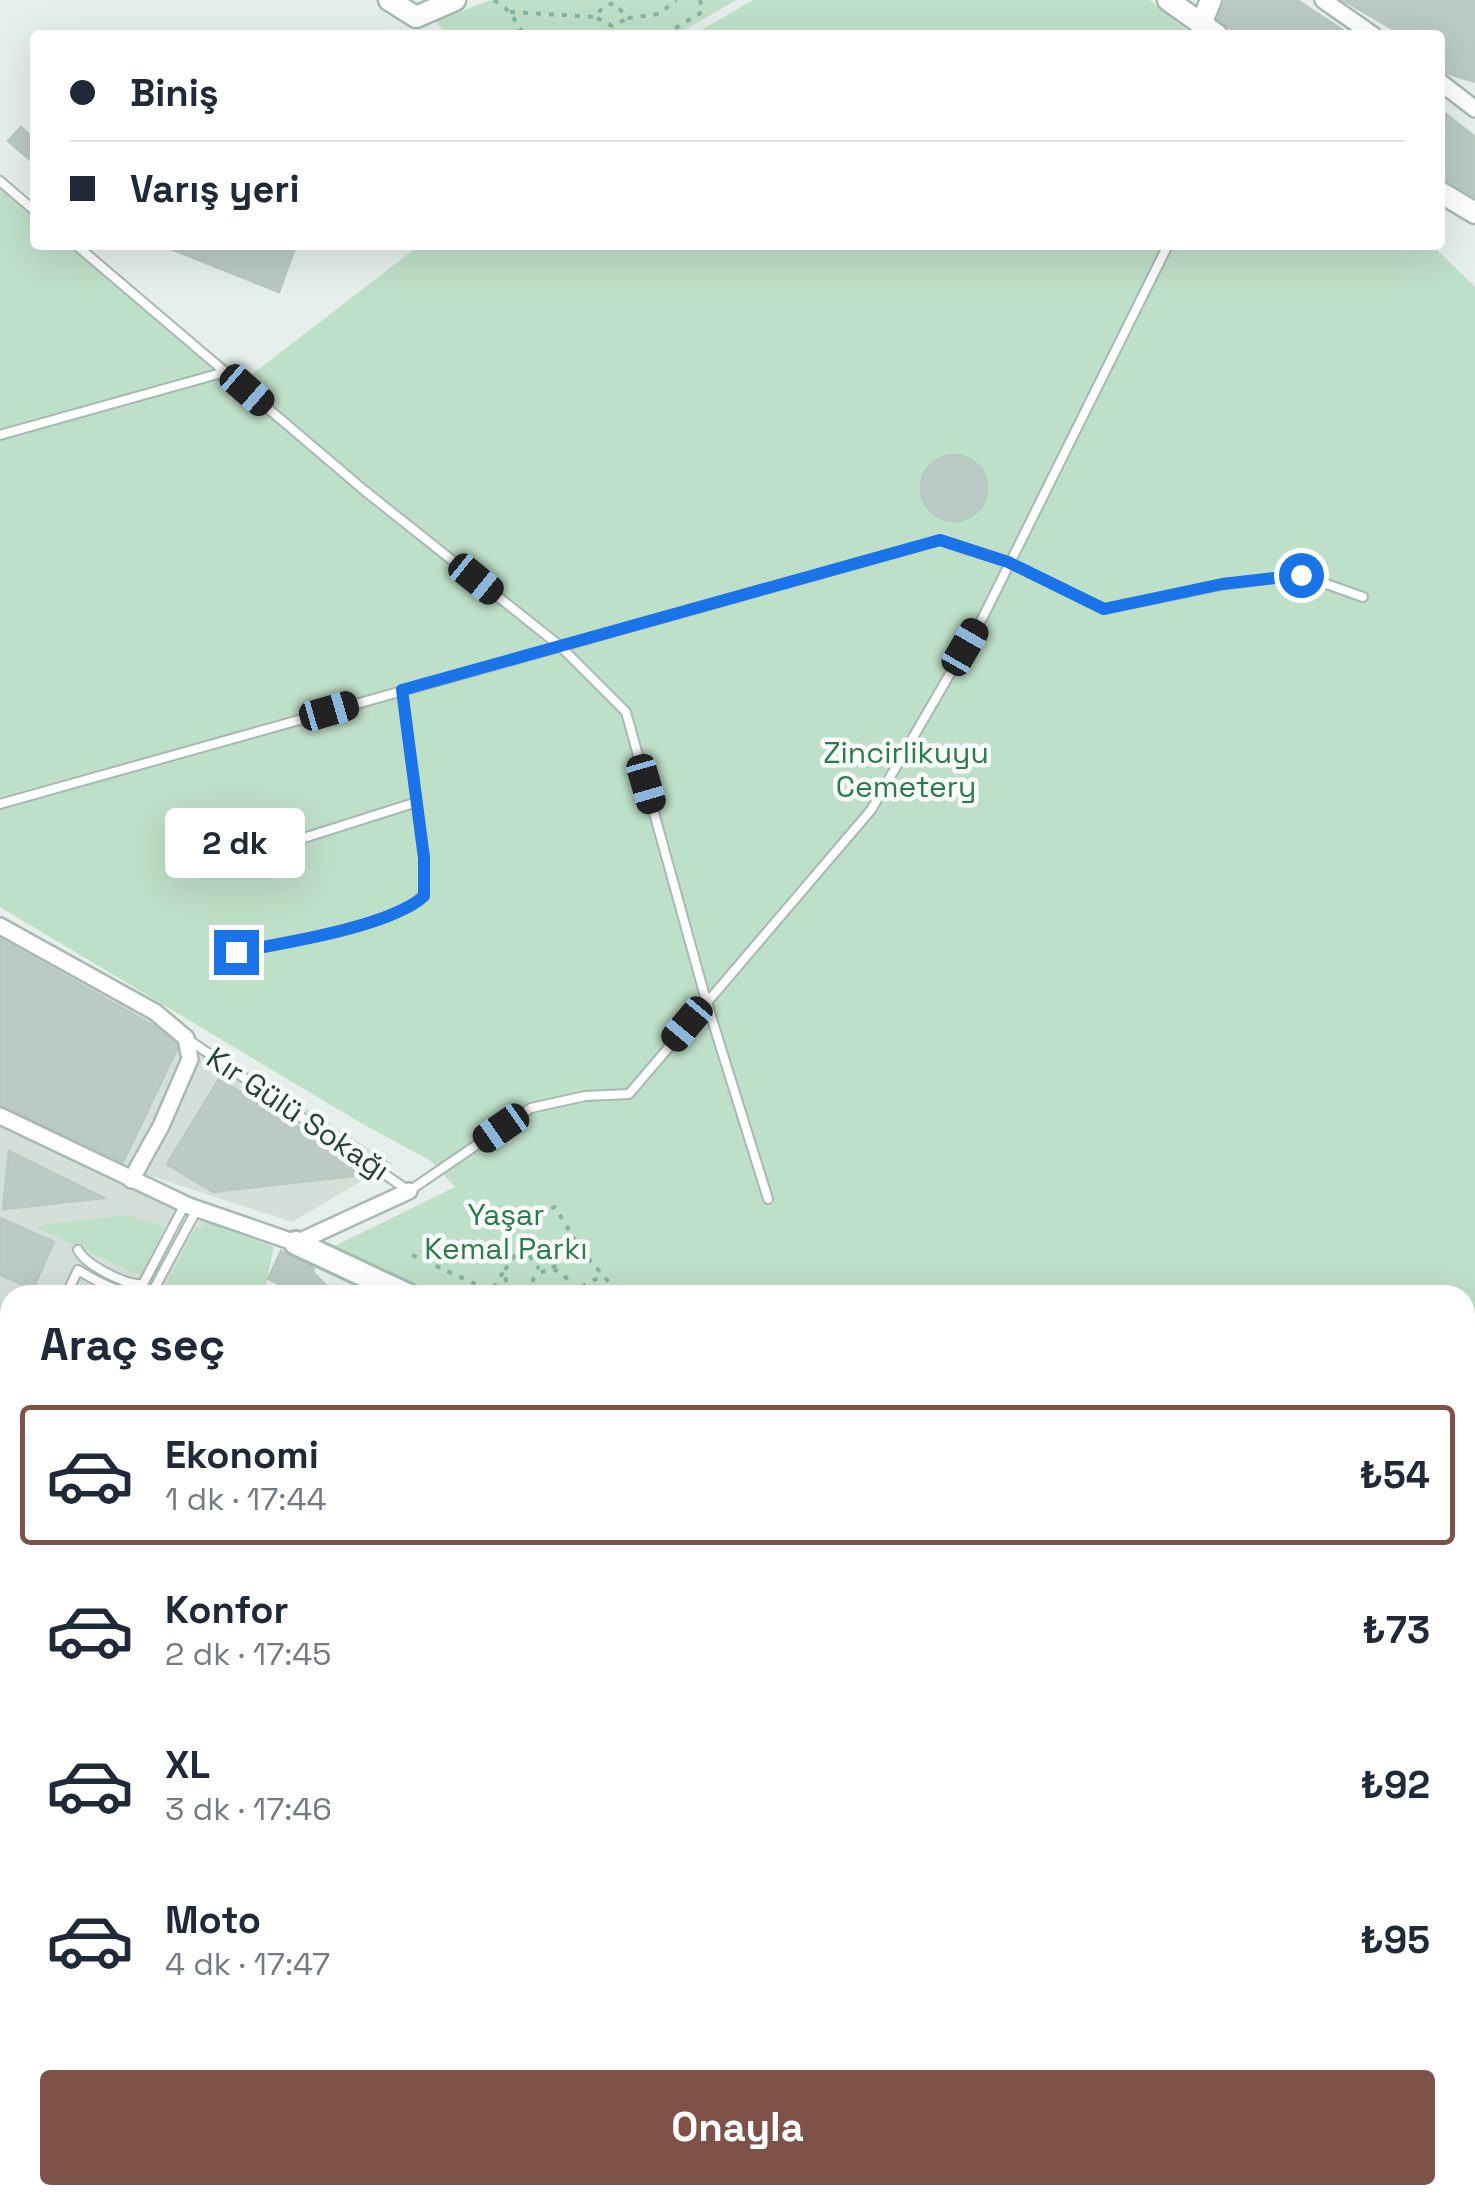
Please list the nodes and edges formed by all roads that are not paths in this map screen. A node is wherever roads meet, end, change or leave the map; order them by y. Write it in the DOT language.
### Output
graph roads {
  1 [pos="389,0"];
  2 [pos="454,0"];
  3 [pos="1168,0"];
  4 [pos="1211,0"];
  5 [pos="1322,0"];
  6 [pos="1209,29"];
  7 [pos="1366,30"];
  8 [pos="1445,86"];
  9 [pos="1475,109"];
  10 [pos="0,181"];
  11 [pos="1445,195"];
  12 [pos="30,207"];
  13 [pos="1475,214"];
  14 [pos="82,250"];
  15 [pos="1165,250"];
  16 [pos="225,372"];
  17 [pos="0,435"];
  18 [pos="1008,562"];
  19 [pos="1363,597"];
  20 [pos="560,646"];
  21 [pos="402,690"];
  22 [pos="417,802"];
  23 [pos="0,804"];
  24 [pos="212,867"];
  25 [pos="0,926"];
  26 [pos="236,952"];
  27 [pos="706,1000"];
  28 [pos="186,1038"];
  29 [pos="0,1116"];
  30 [pos="131,1180"];
  31 [pos="409,1191"];
  32 [pos="768,1199"];
  33 [pos="191,1207"];
  34 [pos="296,1243"];
  35 [pos="78,1250"];
  36 [pos="71,1285"];
  37 [pos="107,1285"];
  38 [pos="156,1285"];
  39 [pos="386,1285"];
  1 -- 2 [label="street"];
  3 -- 6 [label="street"];
  4 -- 6 [label="street"];
  5 -- 7 [label="street"];
  8 -- 9 [label="street"];
  10 -- 12 [label="lane"];
  11 -- 13 [label="street"];
  14 -- 16 [label="lane"];
  15 -- 18 [label="lane"];
  16 -- 17 [label="lane"];
  16 -- 20 [label="lane"];
  18 -- 19 [label="lane"];
  18 -- 20 [label="lane"];
  18 -- 27 [label="lane"];
  20 -- 21 [label="lane"];
  20 -- 27 [label="lane"];
  21 -- 22 [label="lane"];
  21 -- 23 [label="lane"];
  22 -- 24 [label="lane"];
  22 -- 26 [label="lane"];
  25 -- 28 [label="street"];
  27 -- 31 [label="lane"];
  27 -- 32 [label="lane"];
  28 -- 30 [label="street"];
  28 -- 31 [label="lane, Kır Gülü Sokağı"];
  29 -- 30 [label="street"];
  30 -- 33 [label="street"];
  31 -- 34 [label="street"];
  33 -- 34 [label="street"];
  33 -- 35 [label="lane"];
  33 -- 38 [label="lane"];
  34 -- 39 [label="main road"];
  36 -- 37 [label="lane"];
}
